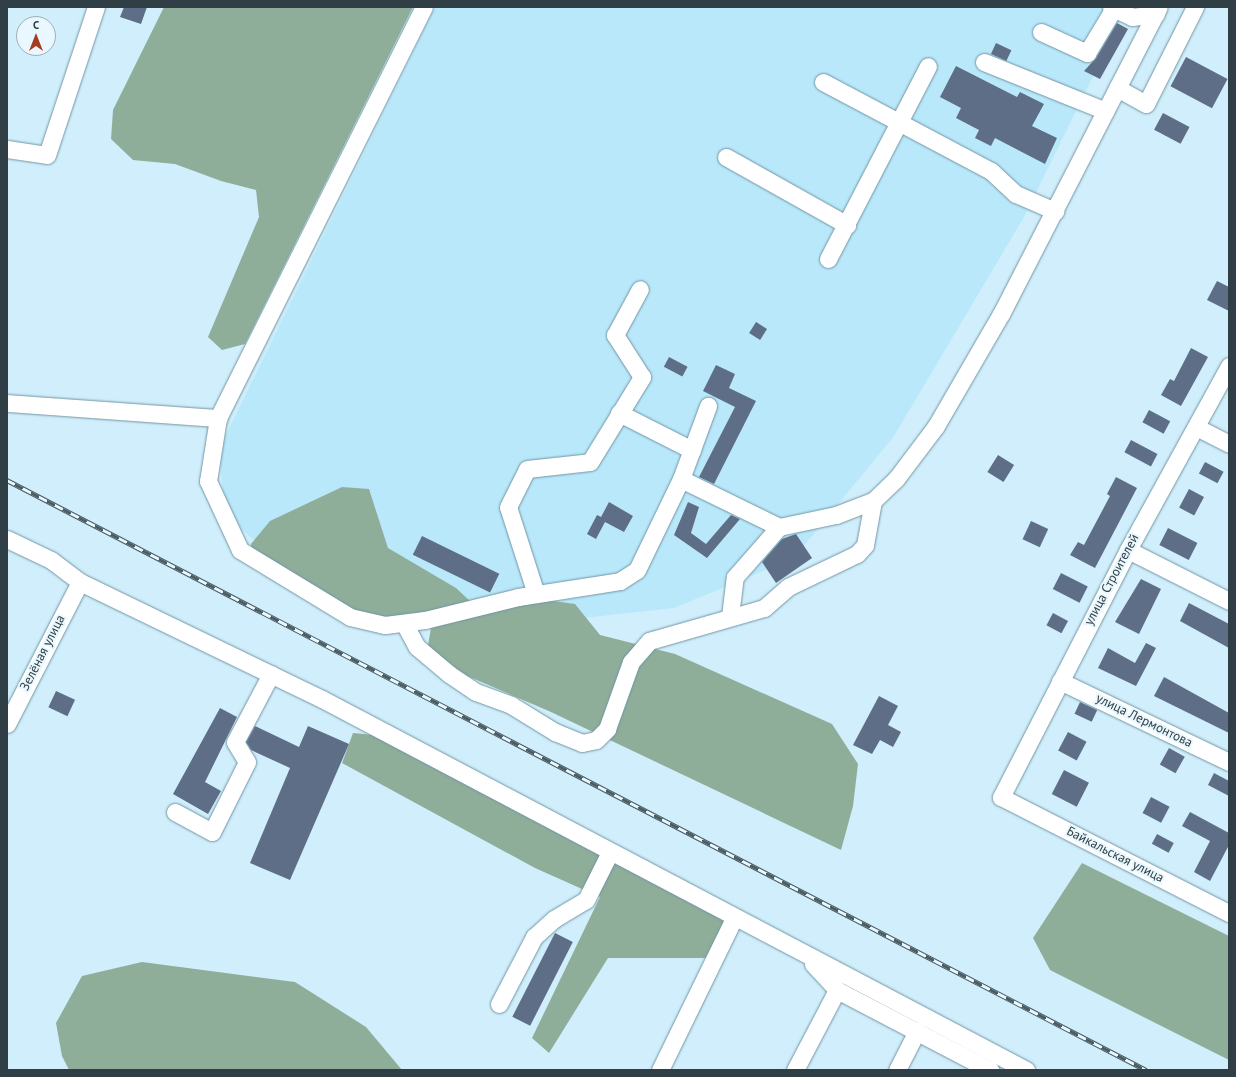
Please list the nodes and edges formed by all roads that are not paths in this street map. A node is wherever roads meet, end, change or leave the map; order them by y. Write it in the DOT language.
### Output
graph roads {
  1 [pos="96,7"];
  2 [pos="424,7"];
  3 [pos="1195,7"];
  4 [pos="1113,8"];
  5 [pos="1157,10"];
  6 [pos="1041,32"];
  7 [pos="984,62"];
  8 [pos="928,66"];
  9 [pos="823,82"];
  10 [pos="1118,88"];
  11 [pos="1106,111"];
  12 [pos="898,124"];
  13 [pos="7,149"];
  14 [pos="726,157"];
  15 [pos="1055,211"];
  16 [pos="847,225"];
  17 [pos="828,259"];
  18 [pos="640,289"];
  19 [pos="1229,366"];
  20 [pos="7,404"];
  21 [pos="708,406"];
  22 [pos="619,413"];
  23 [pos="218,418"];
  24 [pos="1196,427"];
  25 [pos="1229,444"];
  26 [pos="692,450"];
  27 [pos="681,479"];
  28 [pos="873,501"];
  29 [pos="779,527"];
  30 [pos="7,539"];
  31 [pos="1128,550"];
  32 [pos="80,582"];
  33 [pos="536,594"];
  34 [pos="1229,601"];
  35 [pos="730,616"];
  36 [pos="404,623"];
  37 [pos="271,674"];
  38 [pos="1060,681"];
  39 [pos="7,724"];
  40 [pos="1229,762"];
  41 [pos="1001,797"];
  42 [pos="175,812"];
  43 [pos="610,852"];
  44 [pos="1229,913"];
  45 [pos="734,918"];
  46 [pos="805,955"];
  47 [pos="837,990"];
  48 [pos="499,1004"];
  49 [pos="917,1031"];
  50 [pos="660,1070"];
  51 [pos="795,1070"];
  52 [pos="898,1070"];
  53 [pos="990,1070"];
  54 [pos="1026,1070"];
  1 -- 13 [label="street"];
  2 -- 23 [label="street"];
  3 -- 10 [label="street"];
  4 -- 5 [label="street"];
  4 -- 6 [label="street"];
  5 -- 10 [label="street"];
  7 -- 11 [label="street"];
  8 -- 12 [label="street"];
  9 -- 12 [label="street"];
  10 -- 11 [label="street"];
  11 -- 15 [label="street"];
  12 -- 15 [label="street"];
  12 -- 16 [label="street"];
  14 -- 16 [label="street"];
  15 -- 28 [label="street"];
  16 -- 17 [label="street"];
  18 -- 22 [label="street"];
  19 -- 24 [label="street, улица Строителей"];
  20 -- 23 [label="street"];
  21 -- 26 [label="street"];
  22 -- 26 [label="street"];
  22 -- 33 [label="street"];
  23 -- 36 [label="street"];
  24 -- 25 [label="street"];
  24 -- 31 [label="street, улица Строителей"];
  26 -- 27 [label="street"];
  27 -- 29 [label="street"];
  27 -- 33 [label="street"];
  28 -- 29 [label="street"];
  28 -- 35 [label="street"];
  29 -- 35 [label="street"];
  30 -- 32 [label="street"];
  31 -- 34 [label="street"];
  31 -- 38 [label="street, улица Строителей"];
  32 -- 37 [label="street"];
  32 -- 39 [label="street, Зелёная улица"];
  33 -- 36 [label="street"];
  35 -- 36 [label="street"];
  37 -- 42 [label="street"];
  37 -- 43 [label="street"];
  38 -- 40 [label="street, улица Лермонтова"];
  38 -- 41 [label="street, улица Строителей"];
  41 -- 44 [label="street, Байкальская улица"];
  43 -- 45 [label="street"];
  43 -- 48 [label="street"];
  45 -- 46 [label="street"];
  45 -- 50 [label="street"];
  46 -- 47 [label="street"];
  46 -- 54 [label="street"];
  47 -- 49 [label="street"];
  47 -- 51 [label="street"];
  49 -- 52 [label="street"];
  49 -- 53 [label="street"];
}
